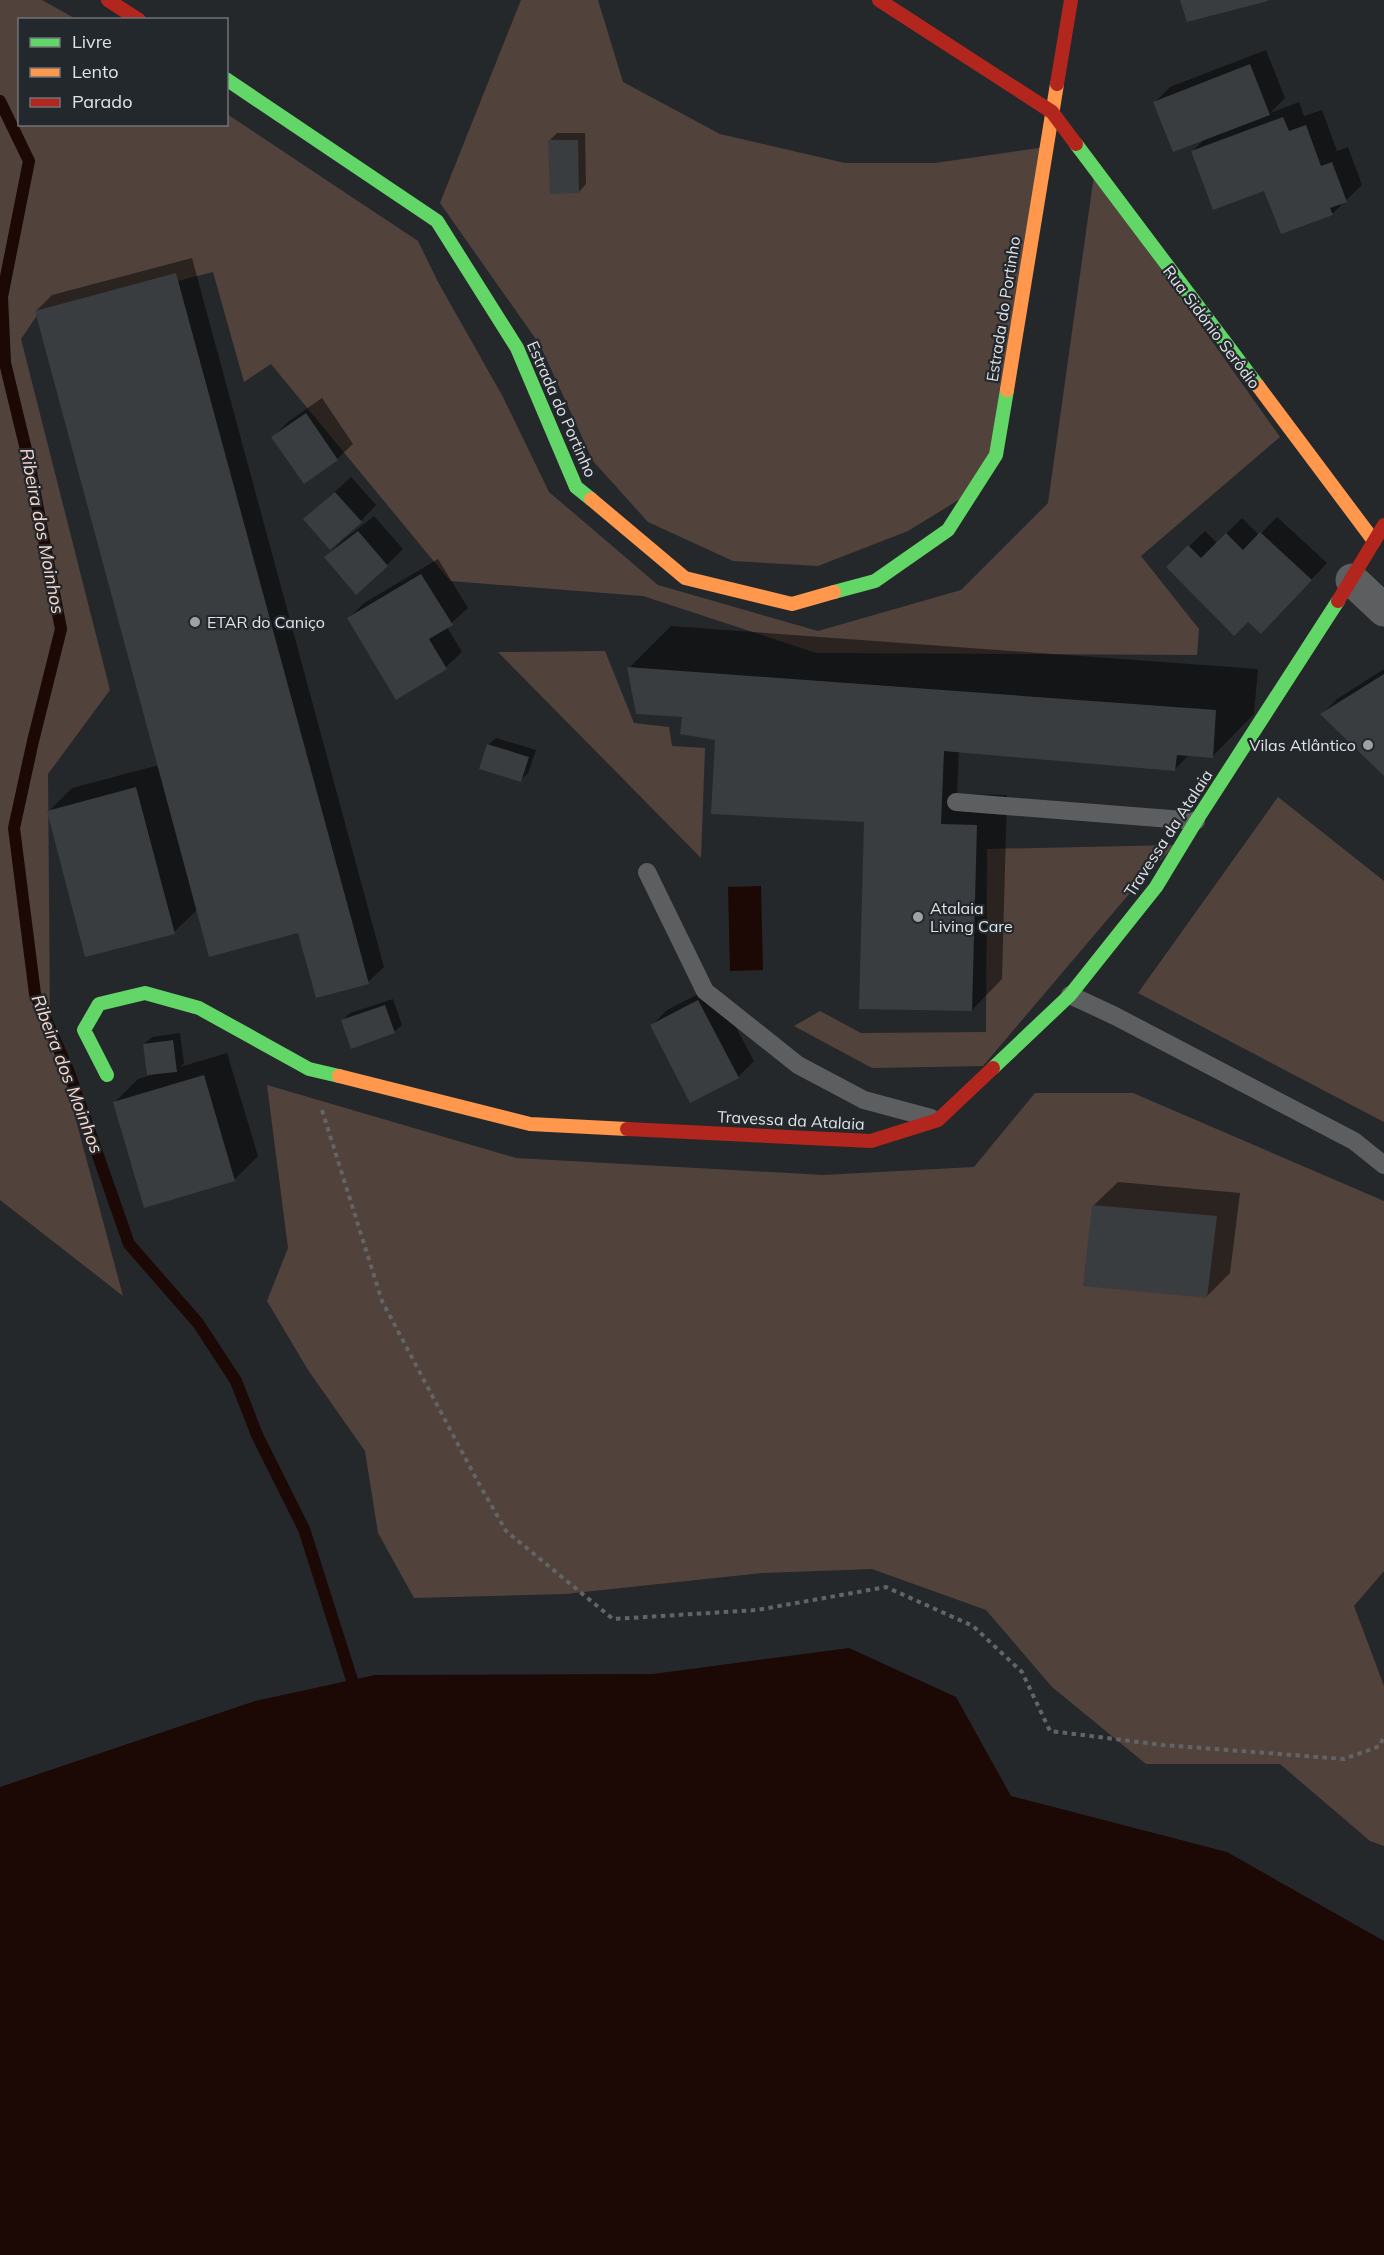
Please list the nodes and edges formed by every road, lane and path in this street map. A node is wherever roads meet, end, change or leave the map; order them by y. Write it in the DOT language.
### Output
graph roads {
  1 [pos="108,0"];
  2 [pos="879,0"];
  3 [pos="1071,0"];
  4 [pos="136,18"];
  5 [pos="228,80"];
  6 [pos="1052,112"];
  7 [pos="1384,525"];
  8 [pos="1374,541"];
  9 [pos="1352,580"];
  10 [pos="1384,610"];
  11 [pos="956,802"];
  12 [pos="1196,821"];
  13 [pos="647,872"];
  14 [pos="1070,995"];
  15 [pos="309,1069"];
  16 [pos="107,1076"];
  17 [pos="938,1120"];
  18 [pos="1384,1165"];
  19 [pos="1384,1735"];
  1 -- 4 [label="street"];
  2 -- 6 [label="street"];
  3 -- 6 [label="street, Estrada do Portinho"];
  5 -- 6 [label="street, Estrada do Portinho"];
  6 -- 8 [label="street, Rua Sidónio Serôdio"];
  7 -- 8 [label="street, Travessa da Atalaia"];
  8 -- 9 [label="street, Travessa da Atalaia"];
  9 -- 10 [label="street"];
  9 -- 12 [label="street, Travessa da Atalaia"];
  11 -- 12 [label="lane"];
  12 -- 14 [label="street, Travessa da Atalaia"];
  13 -- 17 [label="lane"];
  14 -- 17 [label="street, Travessa da Atalaia"];
  14 -- 18 [label="lane"];
  15 -- 16 [label="street, Travessa da Atalaia"];
  15 -- 17 [label="street, Travessa da Atalaia"];
  15 -- 19 [label="path"];
}
